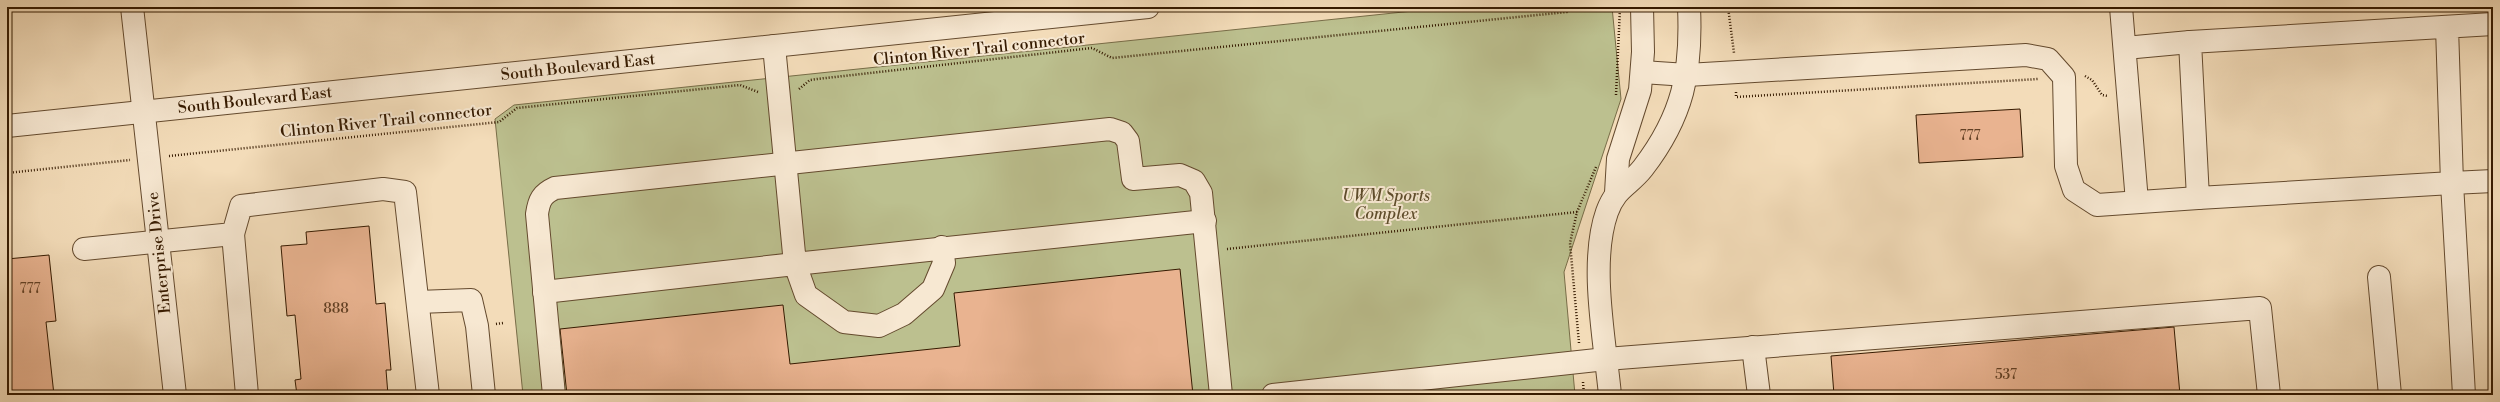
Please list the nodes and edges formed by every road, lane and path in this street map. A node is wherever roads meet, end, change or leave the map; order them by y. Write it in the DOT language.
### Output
graph roads {
  1 [pos="132,7"];
  2 [pos="1148,7"];
  3 [pos="1575,7"];
  4 [pos="1620,7"];
  5 [pos="1642,7"];
  6 [pos="1689,7"];
  7 [pos="1728,7"];
  8 [pos="2121,7"];
  9 [pos="2493,24"];
  10 [pos="2447,27"];
  11 [pos="2190,42"];
  12 [pos="774,46"];
  13 [pos="2125,48"];
  14 [pos="1734,59"];
  15 [pos="1642,72"];
  16 [pos="1687,75"];
  17 [pos="2081,76"];
  18 [pos="2044,79"];
  19 [pos="1736,90"];
  20 [pos="796,91"];
  21 [pos="760,93"];
  22 [pos="2112,96"];
  23 [pos="1615,102"];
  24 [pos="143,112"];
  25 [pos="7,126"];
  26 [pos="169,156"];
  27 [pos="136,159"];
  28 [pos="1598,161"];
  29 [pos="784,163"];
  30 [pos="7,173"];
  31 [pos="2493,181"];
  32 [pos="2452,183"];
  33 [pos="1616,193"];
  34 [pos="2198,198"];
  35 [pos="2137,202"];
  36 [pos="1577,212"];
  37 [pos="1205,221"];
  38 [pos="234,234"];
  39 [pos="158,243"];
  40 [pos="942,247"];
  41 [pos="84,249"];
  42 [pos="1226,249"];
  43 [pos="795,264"];
  44 [pos="2379,277"];
  45 [pos="544,292"];
  46 [pos="418,302"];
  47 [pos="1753,347"];
  48 [pos="1580,351"];
  49 [pos="1606,359"];
  50 [pos="1582,375"];
  51 [pos="175,395"];
  52 [pos="247,395"];
  53 [pos="428,395"];
  54 [pos="484,395"];
  55 [pos="554,395"];
  56 [pos="1221,395"];
  57 [pos="1273,395"];
  58 [pos="1584,395"];
  59 [pos="1610,395"];
  60 [pos="1759,395"];
  61 [pos="2269,395"];
  62 [pos="2390,395"];
  63 [pos="2464,395"];
  1 -- 24 [label="street, Enterprise Drive"];
  2 -- 12 [label="street, South Boulevard East"];
  3 -- 20 [label="path, Clinton River Trail connector"];
  4 -- 23 [label="path"];
  5 -- 15 [label="street"];
  6 -- 16 [label="street"];
  7 -- 14 [label="path"];
  8 -- 13 [label="street"];
  9 -- 10 [label="street"];
  10 -- 11 [label="street"];
  10 -- 32 [label="street"];
  11 -- 13 [label="street"];
  11 -- 34 [label="street"];
  12 -- 24 [label="street, South Boulevard East"];
  12 -- 29 [label="street"];
  13 -- 35 [label="street"];
  15 -- 16 [label="street"];
  15 -- 33 [label="street"];
  16 -- 33 [label="street"];
  16 -- 35 [label="street"];
  17 -- 22 [label="path"];
  18 -- 19 [label="path"];
  21 -- 26 [label="path, Clinton River Trail connector"];
  24 -- 25 [label="street, South Boulevard East"];
  24 -- 39 [label="street, Enterprise Drive"];
  27 -- 30 [label="path"];
  28 -- 36 [label="path"];
  29 -- 37 [label="street"];
  29 -- 43 [label="street"];
  29 -- 45 [label="street"];
  31 -- 32 [label="street"];
  32 -- 34 [label="street"];
  32 -- 63 [label="street"];
  33 -- 49 [label="street"];
  34 -- 35 [label="street"];
  36 -- 42 [label="path"];
  36 -- 48 [label="path"];
  37 -- 40 [label="street"];
  37 -- 56 [label="street"];
  38 -- 39 [label="street"];
  38 -- 46 [label="street"];
  38 -- 52 [label="street"];
  39 -- 41 [label="street"];
  39 -- 51 [label="street, Enterprise Drive"];
  40 -- 43 [label="street"];
  40 -- 43 [label="street"];
  43 -- 45 [label="street"];
  44 -- 62 [label="street"];
  45 -- 55 [label="street"];
  46 -- 53 [label="street"];
  46 -- 54 [label="street"];
  47 -- 49 [label="street"];
  47 -- 60 [label="street"];
  47 -- 61 [label="street"];
  49 -- 57 [label="street"];
  49 -- 59 [label="street"];
  50 -- 58 [label="path"];
}
